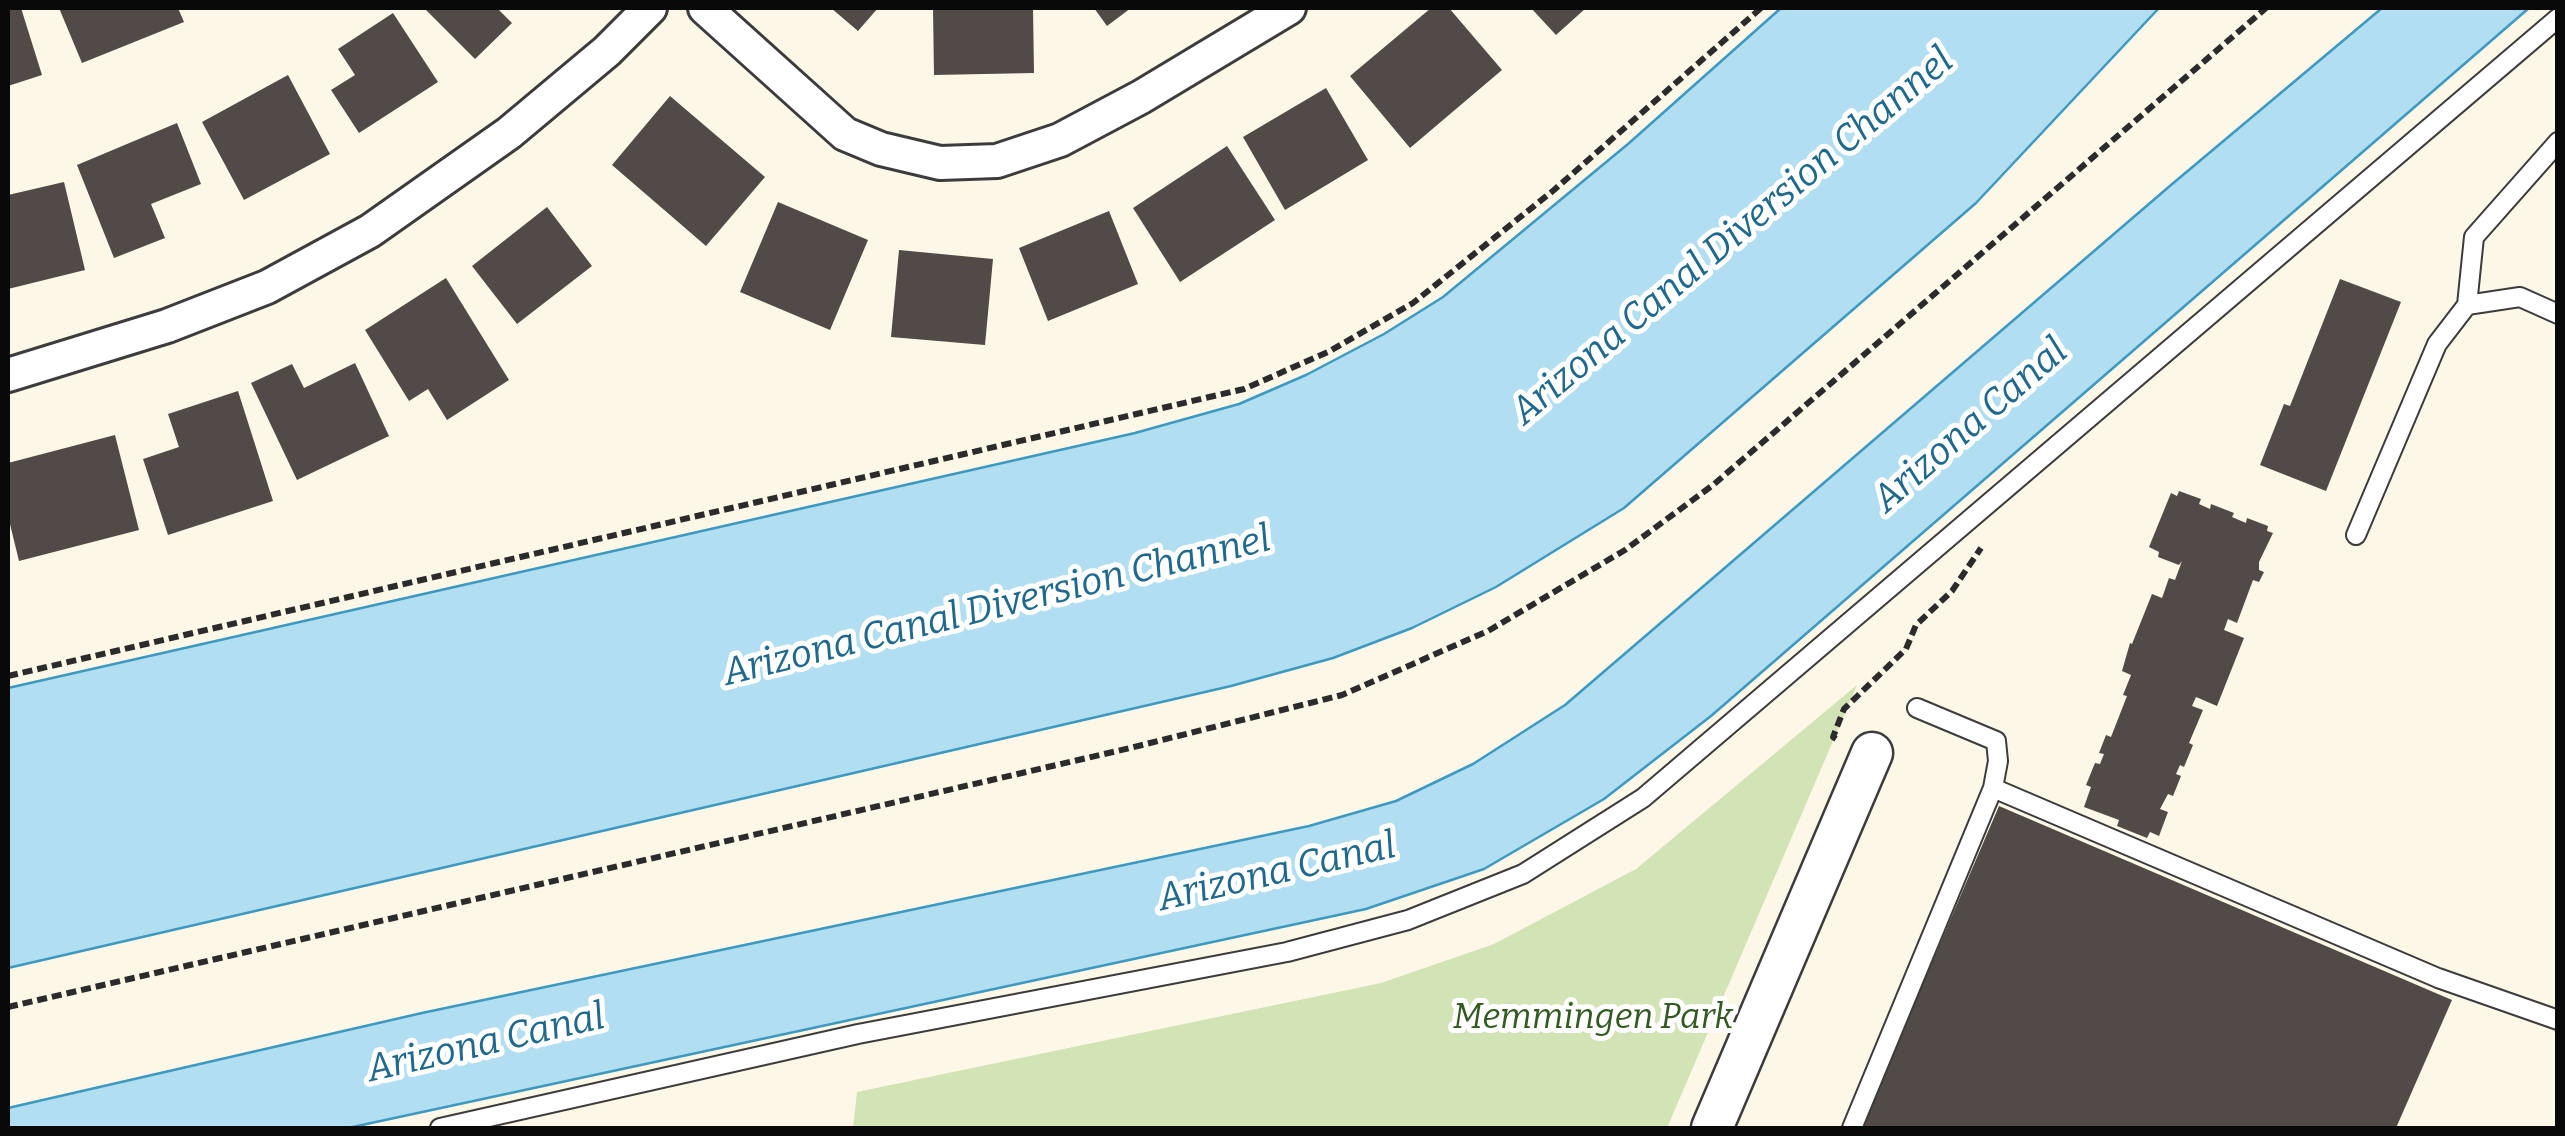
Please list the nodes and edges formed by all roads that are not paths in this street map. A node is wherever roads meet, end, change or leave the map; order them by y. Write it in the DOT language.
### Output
graph roads {
  1 [pos="650,8"];
  2 [pos="705,8"];
  3 [pos="1289,8"];
  4 [pos="2558,18"];
  5 [pos="2558,142"];
  6 [pos="2467,305"];
  7 [pos="2558,314"];
  8 [pos="8,375"];
  9 [pos="2356,535"];
  10 [pos="1916,708"];
  11 [pos="1872,753"];
  12 [pos="1992,788"];
  13 [pos="2558,1020"];
  14 [pos="440,1128"];
  15 [pos="1712,1128"];
  16 [pos="1852,1128"];
  1 -- 8 [label="street"];
  2 -- 3 [label="street"];
  4 -- 14 [label="lane"];
  5 -- 6 [label="lane"];
  6 -- 7 [label="lane"];
  6 -- 9 [label="lane"];
  10 -- 12 [label="lane"];
  11 -- 15 [label="street"];
  12 -- 13 [label="lane"];
  12 -- 16 [label="lane"];
}
